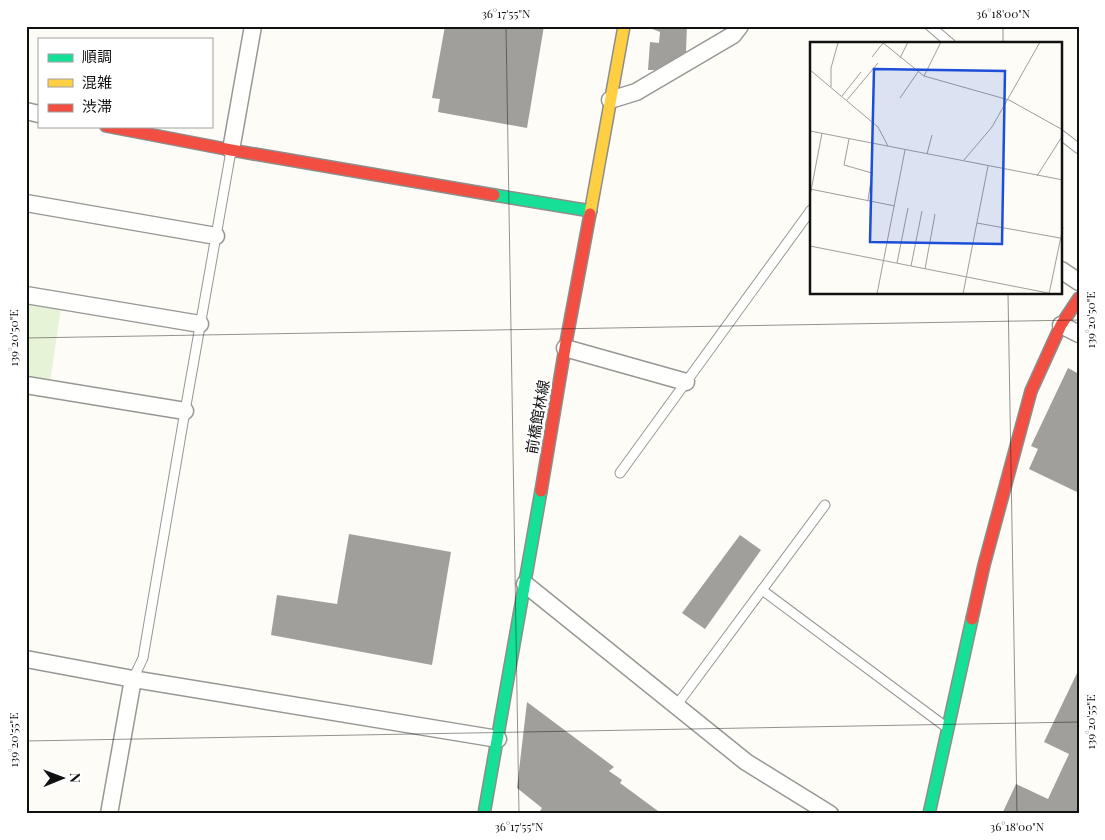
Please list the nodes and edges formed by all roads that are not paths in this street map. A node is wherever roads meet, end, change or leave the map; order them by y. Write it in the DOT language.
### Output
graph roads {
  1 [pos="253,26"];
  2 [pos="624,26"];
  3 [pos="740,26"];
  4 [pos="930,26"];
  5 [pos="950,42"];
  6 [pos="610,100"];
  7 [pos="116,128"];
  8 [pos="1062,136"];
  9 [pos="1079,149"];
  10 [pos="231,150"];
  11 [pos="26,203"];
  12 [pos="810,211"];
  13 [pos="591,212"];
  14 [pos="216,236"];
  15 [pos="1062,271"];
  16 [pos="1079,282"];
  17 [pos="26,295"];
  18 [pos="1079,298"];
  19 [pos="200,324"];
  20 [pos="1061,325"];
  21 [pos="1079,334"];
  22 [pos="565,348"];
  23 [pos="686,382"];
  24 [pos="26,385"];
  25 [pos="184,411"];
  26 [pos="620,473"];
  27 [pos="825,505"];
  28 [pos="525,584"];
  29 [pos="762,590"];
  30 [pos="26,659"];
  31 [pos="133,679"];
  32 [pos="676,706"];
  33 [pos="948,728"];
  34 [pos="498,739"];
  35 [pos="109,814"];
  36 [pos="484,814"];
  37 [pos="830,814"];
  38 [pos="929,814"];
  1 -- 10 [label="street"];
  2 -- 6 [label="street, 前橋館林線"];
  3 -- 6 [label="street"];
  4 -- 5 [label="lane"];
  6 -- 13 [label="street, 前橋館林線"];
  7 -- 10 [label="street"];
  8 -- 9 [label="lane"];
  10 -- 13 [label="street"];
  10 -- 14 [label="lane"];
  11 -- 14 [label="street"];
  12 -- 23 [label="lane"];
  13 -- 22 [label="street, 前橋館林線"];
  14 -- 19 [label="lane"];
  15 -- 16 [label="street"];
  17 -- 19 [label="street"];
  18 -- 20 [label="street"];
  19 -- 25 [label="lane"];
  20 -- 21 [label="street"];
  20 -- 33 [label="street"];
  22 -- 23 [label="street"];
  22 -- 28 [label="street, 前橋館林線"];
  23 -- 26 [label="lane"];
  24 -- 25 [label="street"];
  25 -- 31 [label="lane"];
  27 -- 29 [label="lane"];
  28 -- 32 [label="street"];
  28 -- 34 [label="street, 前橋館林線"];
  29 -- 32 [label="lane"];
  29 -- 33 [label="lane"];
  30 -- 31 [label="street"];
  31 -- 34 [label="street"];
  31 -- 35 [label="street"];
  32 -- 37 [label="street"];
  33 -- 38 [label="street"];
  34 -- 36 [label="street, 前橋館林線"];
}
